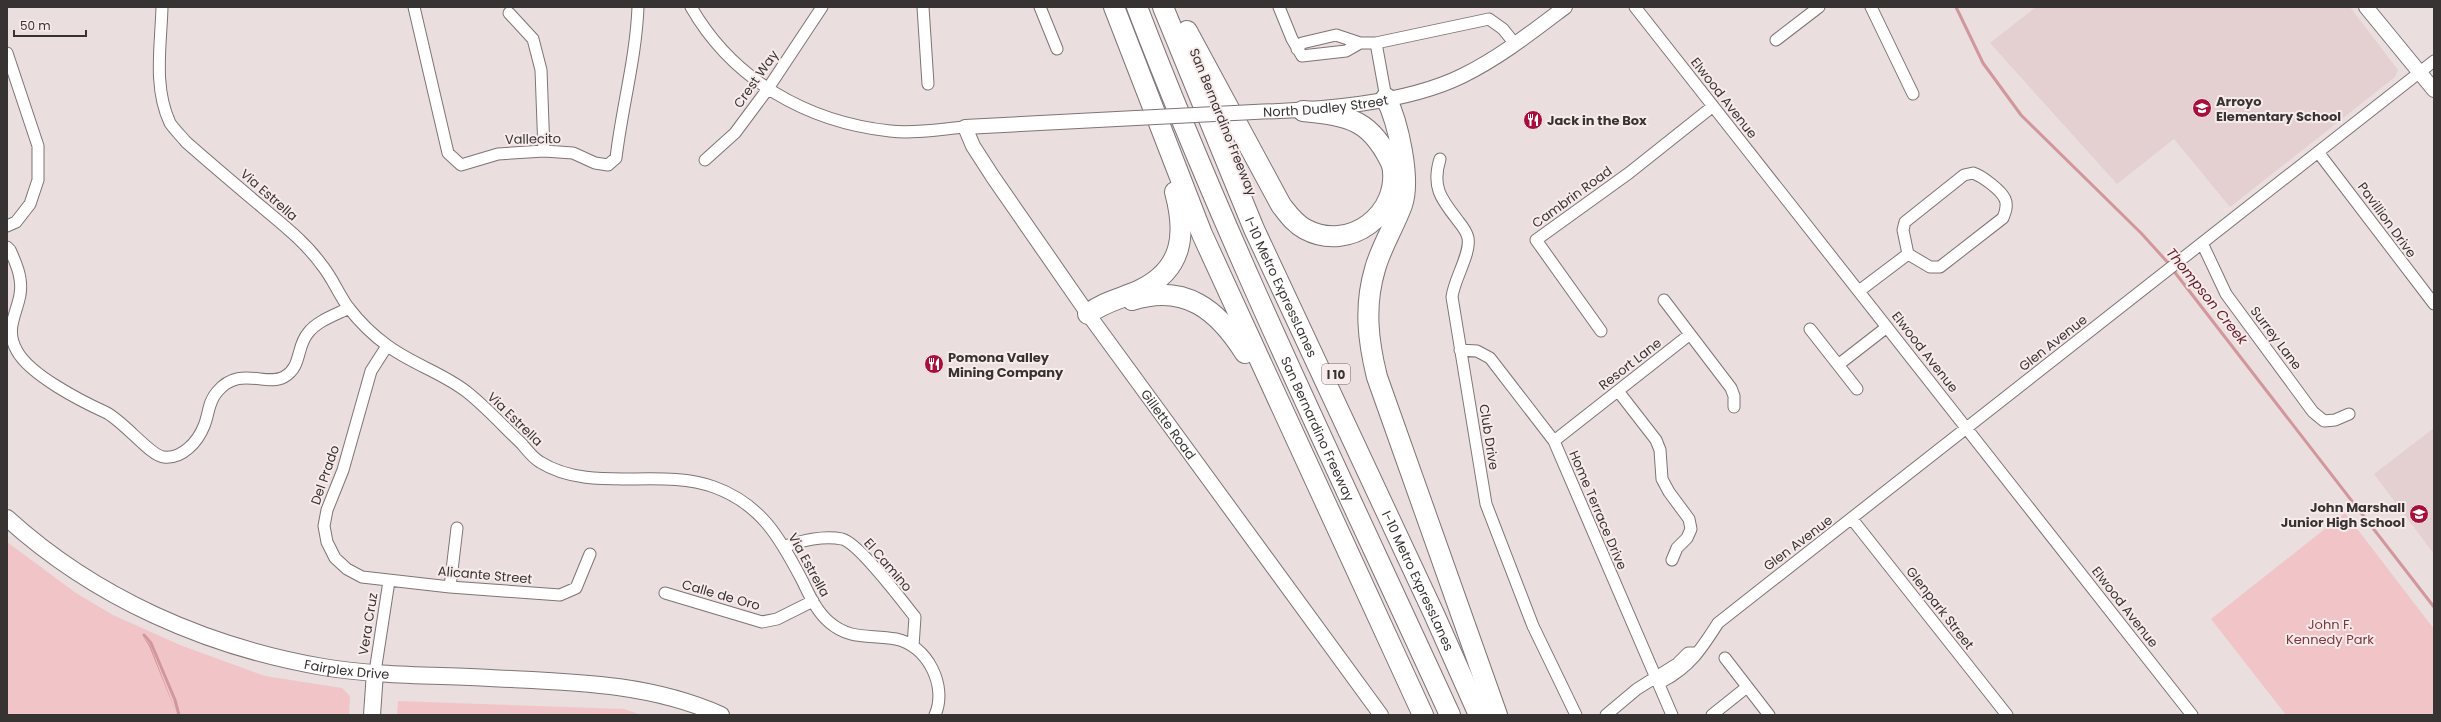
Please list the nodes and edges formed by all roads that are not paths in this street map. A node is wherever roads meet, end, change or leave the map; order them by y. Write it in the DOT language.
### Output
graph roads {
  1 [pos="162,7"];
  2 [pos="414,7"];
  3 [pos="638,7"];
  4 [pos="691,7"];
  5 [pos="822,7"];
  6 [pos="923,7"];
  7 [pos="1040,7"];
  8 [pos="1114,7"];
  9 [pos="1138,7"];
  10 [pos="1152,7"];
  11 [pos="1163,7"];
  12 [pos="1177,7"];
  13 [pos="1279,7"];
  14 [pos="1565,7"];
  15 [pos="1635,7"];
  16 [pos="1819,7"];
  17 [pos="1871,7"];
  18 [pos="2366,7"];
  19 [pos="509,13"];
  20 [pos="1187,31"];
  21 [pos="1330,36"];
  22 [pos="1776,40"];
  23 [pos="1360,43"];
  24 [pos="1376,43"];
  25 [pos="1515,44"];
  26 [pos="1057,49"];
  27 [pos="1297,49"];
  28 [pos="7,53"];
  29 [pos="1331,53"];
  30 [pos="2434,61"];
  31 [pos="2420,72"];
  32 [pos="928,84"];
  33 [pos="12,85"];
  34 [pos="767,90"];
  35 [pos="2434,90"];
  36 [pos="1913,94"];
  37 [pos="1148,98"];
  38 [pos="1386,98"];
  39 [pos="1712,107"];
  40 [pos="1303,111"];
  41 [pos="965,127"];
  42 [pos="544,151"];
  43 [pos="2318,152"];
  44 [pos="1440,159"];
  45 [pos="705,160"];
  46 [pos="1393,167"];
  47 [pos="7,226"];
  48 [pos="2202,243"];
  49 [pos="7,247"];
  50 [pos="1908,254"];
  51 [pos="1859,291"];
  52 [pos="1664,300"];
  53 [pos="2434,304"];
  54 [pos="348,308"];
  55 [pos="1088,314"];
  56 [pos="1887,327"];
  57 [pos="1810,329"];
  58 [pos="1601,332"];
  59 [pos="1689,335"];
  60 [pos="387,346"];
  61 [pos="1460,350"];
  62 [pos="1838,365"];
  63 [pos="1857,389"];
  64 [pos="1618,391"];
  65 [pos="1734,407"];
  66 [pos="2349,414"];
  67 [pos="1291,426"];
  68 [pos="1967,428"];
  69 [pos="1319,433"];
  70 [pos="1554,441"];
  71 [pos="7,518"];
  72 [pos="1852,519"];
  73 [pos="457,528"];
  74 [pos="784,546"];
  75 [pos="590,554"];
  76 [pos="1672,560"];
  77 [pos="389,580"];
  78 [pos="450,587"];
  79 [pos="664,593"];
  80 [pos="813,601"];
  81 [pos="913,646"];
  82 [pos="1725,658"];
  83 [pos="375,672"];
  84 [pos="1655,679"];
  85 [pos="1747,687"];
  86 [pos="372,715"];
  87 [pos="721,715"];
  88 [pos="935,715"];
  89 [pos="1382,715"];
  90 [pos="1423,715"];
  91 [pos="1450,715"];
  92 [pos="1479,715"];
  93 [pos="1493,715"];
  94 [pos="1497,715"];
  95 [pos="1576,715"];
  96 [pos="1606,715"];
  97 [pos="1672,715"];
  98 [pos="1712,715"];
  99 [pos="1769,715"];
  100 [pos="2006,715"];
  101 [pos="2192,715"];
  1 -- 54 [label="street, Via Estrella"];
  2 -- 42 [label="street, Vallecito"];
  3 -- 42 [label="street, Vallecito"];
  4 -- 34 [label="street"];
  5 -- 34 [label="street, Crest Way"];
  6 -- 32 [label="street"];
  7 -- 26 [label="street"];
  8 -- 37 [label="highway"];
  9 -- 69 [label="highway, San Bernardino Freeway"];
  10 -- 69 [label="highway, I-10 Metro ExpressLanes"];
  11 -- 92 [label="highway, I-10 Metro ExpressLanes"];
  12 -- 20 [label="highway, San Bernardino Freeway / I 10"];
  13 -- 27 [label="street"];
  14 -- 25 [label="street, North Dudley Street"];
  15 -- 39 [label="street, Elwood Avenue"];
  16 -- 22 [label="street"];
  17 -- 36 [label="street"];
  18 -- 31 [label="street"];
  19 -- 42 [label="street"];
  20 -- 46 [label="highway"];
  20 -- 93 [label="highway, San Bernardino Freeway / I 10"];
  21 -- 23 [label="street"];
  21 -- 27 [label="street"];
  21 -- 29 [label="street"];
  23 -- 24 [label="street"];
  23 -- 29 [label="street"];
  24 -- 25 [label="street"];
  24 -- 38 [label="street"];
  25 -- 38 [label="street, North Dudley Street"];
  27 -- 29 [label="street"];
  28 -- 33 [label="street"];
  30 -- 31 [label="street, Glen Avenue"];
  31 -- 35 [label="street"];
  31 -- 43 [label="street, Glen Avenue"];
  33 -- 47 [label="street"];
  34 -- 41 [label="street"];
  34 -- 45 [label="street, Crest Way"];
  37 -- 55 [label="highway"];
  37 -- 67 [label="highway"];
  38 -- 40 [label="street, North Dudley Street"];
  38 -- 46 [label="highway"];
  38 -- 94 [label="highway"];
  39 -- 51 [label="street, Elwood Avenue"];
  39 -- 58 [label="street, Cambrin Road"];
  40 -- 41 [label="street, North Dudley Street, bridge"];
  40 -- 46 [label="highway"];
  41 -- 55 [label="street, Gillette Road"];
  43 -- 48 [label="street, Glen Avenue"];
  43 -- 53 [label="street, Pavillion Drive"];
  44 -- 61 [label="street, Club Drive"];
  48 -- 66 [label="street, Surrey Lane"];
  48 -- 68 [label="street, Glen Avenue"];
  49 -- 54 [label="street"];
  50 -- 50 [label="street"];
  50 -- 51 [label="street"];
  51 -- 56 [label="street, Elwood Avenue"];
  52 -- 59 [label="street"];
  54 -- 60 [label="street, Via Estrella"];
  55 -- 67 [label="highway"];
  55 -- 89 [label="street, Gillette Road"];
  56 -- 62 [label="street"];
  56 -- 68 [label="street, Elwood Avenue"];
  57 -- 62 [label="street"];
  59 -- 64 [label="street, Resort Lane"];
  59 -- 65 [label="street"];
  60 -- 74 [label="street, Via Estrella"];
  60 -- 77 [label="street, Del Prado"];
  61 -- 70 [label="street, Home Terrace Drive"];
  61 -- 95 [label="street, Club Drive"];
  62 -- 63 [label="street"];
  64 -- 70 [label="street, Resort Lane"];
  64 -- 76 [label="street"];
  67 -- 90 [label="highway"];
  68 -- 72 [label="street, Glen Avenue"];
  68 -- 101 [label="street, Elwood Avenue"];
  69 -- 91 [label="highway, San Bernardino Freeway"];
  70 -- 84 [label="street, Home Terrace Drive"];
  71 -- 83 [label="main road, Fairplex Drive"];
  72 -- 84 [label="street, Glen Avenue"];
  72 -- 100 [label="street, Glenpark Street"];
  73 -- 78 [label="street"];
  74 -- 80 [label="street, Via Estrella"];
  74 -- 81 [label="street, El Camino"];
  75 -- 78 [label="street, Alicante Street"];
  77 -- 78 [label="street, Alicante Street"];
  77 -- 83 [label="street, Vera Cruz"];
  79 -- 80 [label="street, Calle de Oro"];
  80 -- 81 [label="street, Via Estrella"];
  81 -- 88 [label="street, Via Estrella"];
  82 -- 85 [label="street"];
  83 -- 86 [label="main road"];
  83 -- 87 [label="main road, Fairplex Drive"];
  84 -- 96 [label="street, Glen Avenue"];
  84 -- 97 [label="street, Home Terrace Drive"];
  85 -- 98 [label="street"];
  85 -- 99 [label="street"];
}
